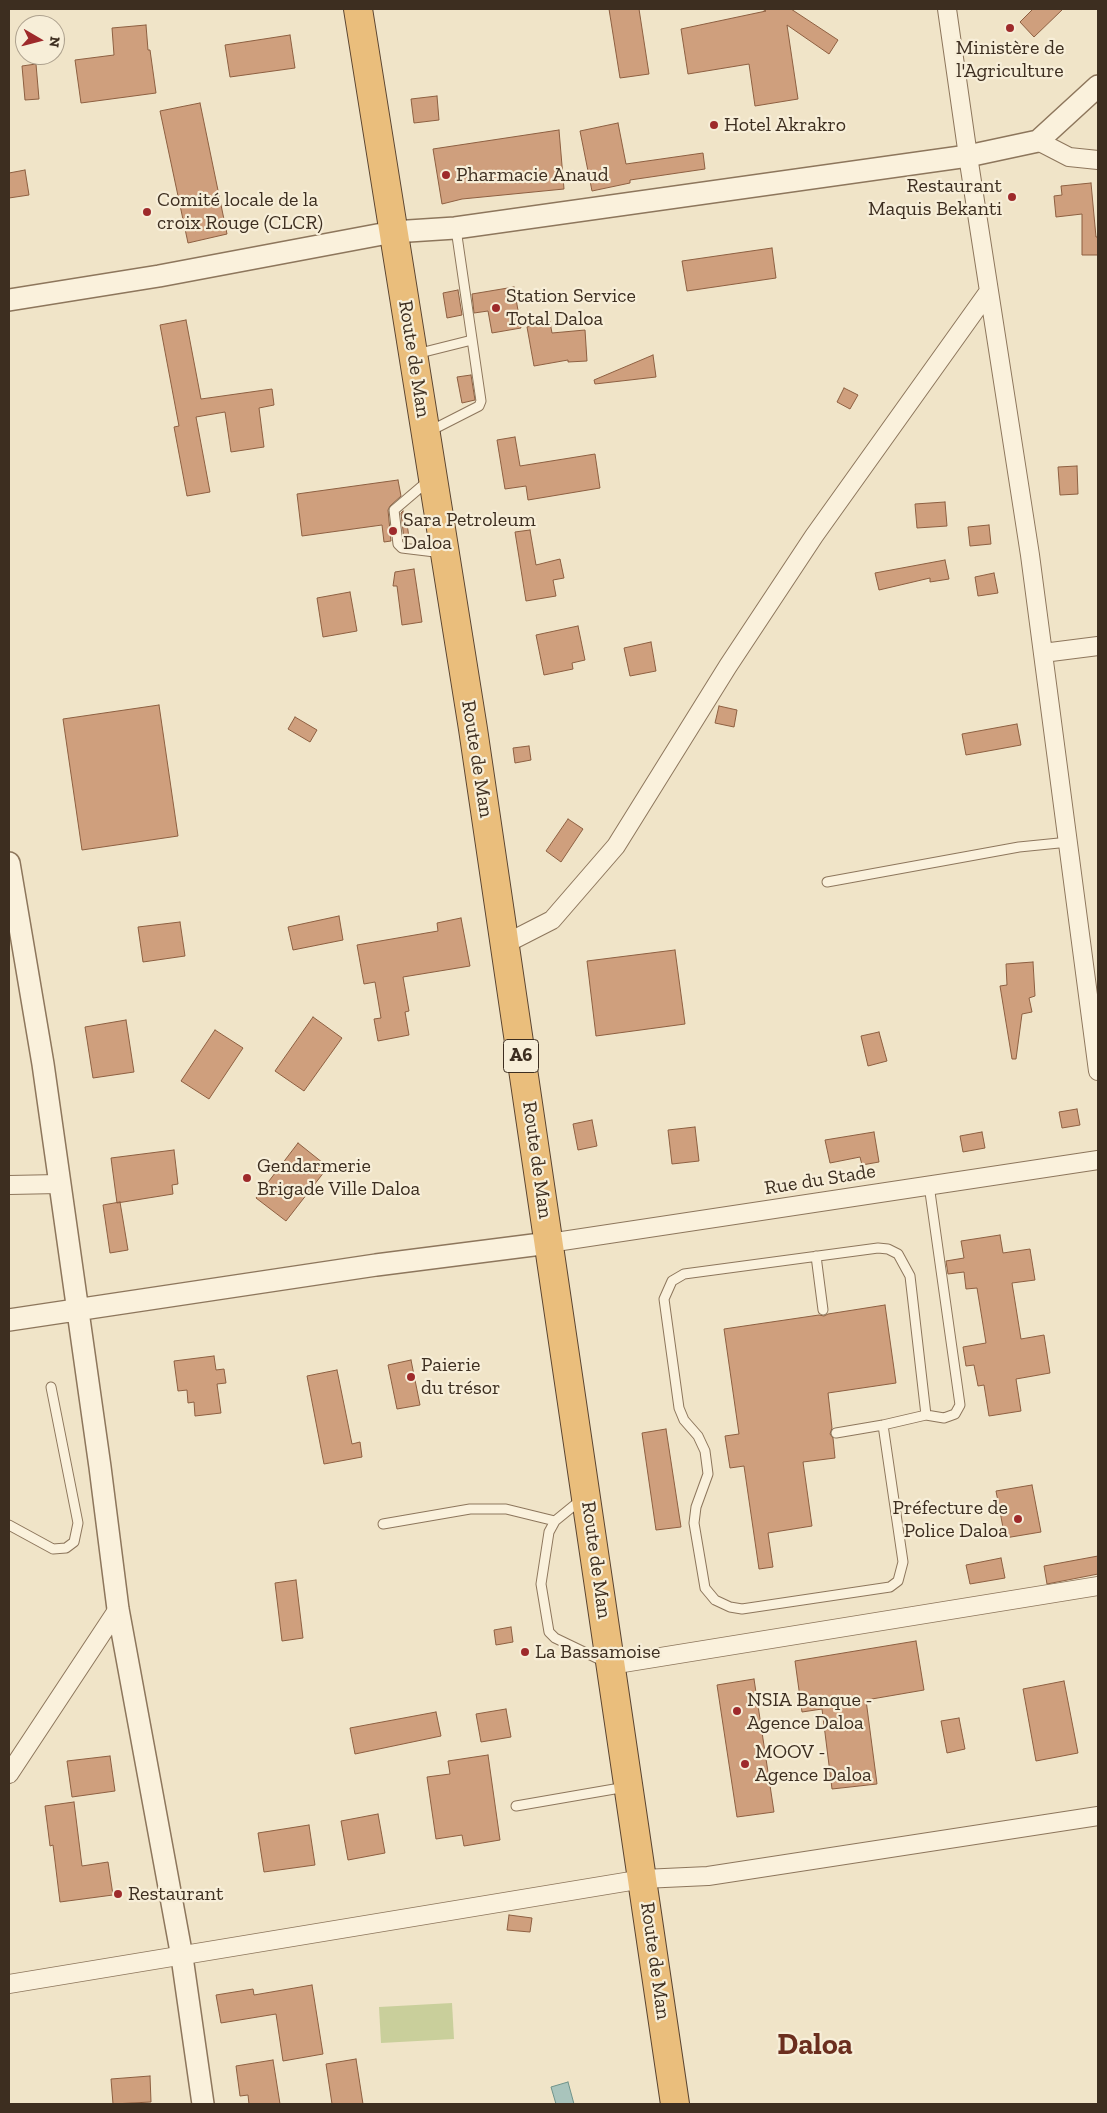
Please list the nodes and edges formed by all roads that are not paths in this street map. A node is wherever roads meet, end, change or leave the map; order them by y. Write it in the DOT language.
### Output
graph roads {
  1 [pos="358,9"];
  2 [pos="947,9"];
  3 [pos="1098,86"];
  4 [pos="1038,141"];
  5 [pos="968,156"];
  6 [pos="1098,160"];
  7 [pos="456,228"];
  8 [pos="393,232"];
  9 [pos="989,290"];
  10 [pos="9,300"];
  11 [pos="472,340"];
  12 [pos="413,354"];
  13 [pos="425,433"];
  14 [pos="433,477"];
  15 [pos="445,554"];
  16 [pos="1098,646"];
  17 [pos="1043,653"];
  18 [pos="1069,842"];
  19 [pos="9,863"];
  20 [pos="828,882"];
  21 [pos="505,944"];
  22 [pos="1098,1071"];
  23 [pos="1098,1160"];
  24 [pos="59,1184"];
  25 [pos="9,1185"];
  26 [pos="930,1185"];
  27 [pos="549,1243"];
  28 [pos="816,1256"];
  29 [pos="76,1308"];
  30 [pos="823,1310"];
  31 [pos="9,1320"];
  32 [pos="51,1388"];
  33 [pos="926,1415"];
  34 [pos="884,1426"];
  35 [pos="836,1433"];
  36 [pos="586,1496"];
  37 [pos="555,1521"];
  38 [pos="383,1524"];
  39 [pos="9,1525"];
  40 [pos="1098,1586"];
  41 [pos="118,1608"];
  42 [pos="611,1665"];
  43 [pos="9,1774"];
  44 [pos="629,1786"];
  45 [pos="516,1806"];
  46 [pos="1098,1816"];
  47 [pos="643,1879"];
  48 [pos="182,1957"];
  49 [pos="9,1984"];
  50 [pos="203,2104"];
  51 [pos="675,2104"];
  1 -- 8 [label="highway, Route de Man / A6"];
  2 -- 5 [label="street"];
  3 -- 4 [label="street"];
  4 -- 5 [label="street"];
  4 -- 6 [label="street"];
  5 -- 7 [label="street"];
  5 -- 9 [label="street"];
  7 -- 8 [label="street"];
  7 -- 11 [label="lane"];
  8 -- 10 [label="street"];
  8 -- 12 [label="highway, Route de Man / A6"];
  9 -- 17 [label="street"];
  9 -- 21 [label="street"];
  11 -- 12 [label="lane"];
  11 -- 13 [label="lane"];
  12 -- 13 [label="highway, Route de Man / A6"];
  13 -- 14 [label="highway, Route de Man / A6"];
  14 -- 15 [label="highway, Route de Man / A6"];
  14 -- 15 [label="lane"];
  15 -- 21 [label="highway, Route de Man / A6"];
  16 -- 17 [label="street"];
  17 -- 18 [label="street"];
  18 -- 20 [label="lane"];
  18 -- 22 [label="street"];
  19 -- 24 [label="street"];
  21 -- 27 [label="highway, Route de Man / A6"];
  23 -- 26 [label="street, Rue du Stade"];
  24 -- 25 [label="street"];
  24 -- 29 [label="street"];
  26 -- 27 [label="street, Rue du Stade"];
  26 -- 33 [label="lane"];
  27 -- 29 [label="street"];
  27 -- 36 [label="highway, Route de Man / A6"];
  28 -- 30 [label="lane"];
  28 -- 33 [label="lane"];
  28 -- 34 [label="lane"];
  29 -- 31 [label="street"];
  29 -- 41 [label="street"];
  32 -- 39 [label="lane"];
  33 -- 34 [label="lane"];
  34 -- 35 [label="lane"];
  36 -- 37 [label="lane"];
  36 -- 42 [label="highway, Route de Man / A6"];
  37 -- 38 [label="lane"];
  37 -- 42 [label="lane"];
  40 -- 42 [label="street"];
  41 -- 43 [label="street"];
  41 -- 48 [label="street"];
  42 -- 44 [label="highway, Route de Man / A6"];
  44 -- 45 [label="lane"];
  44 -- 47 [label="highway, Route de Man / A6"];
  46 -- 47 [label="street"];
  47 -- 48 [label="street"];
  47 -- 51 [label="highway, Route de Man / A6"];
  48 -- 49 [label="street"];
  48 -- 50 [label="street"];
}
